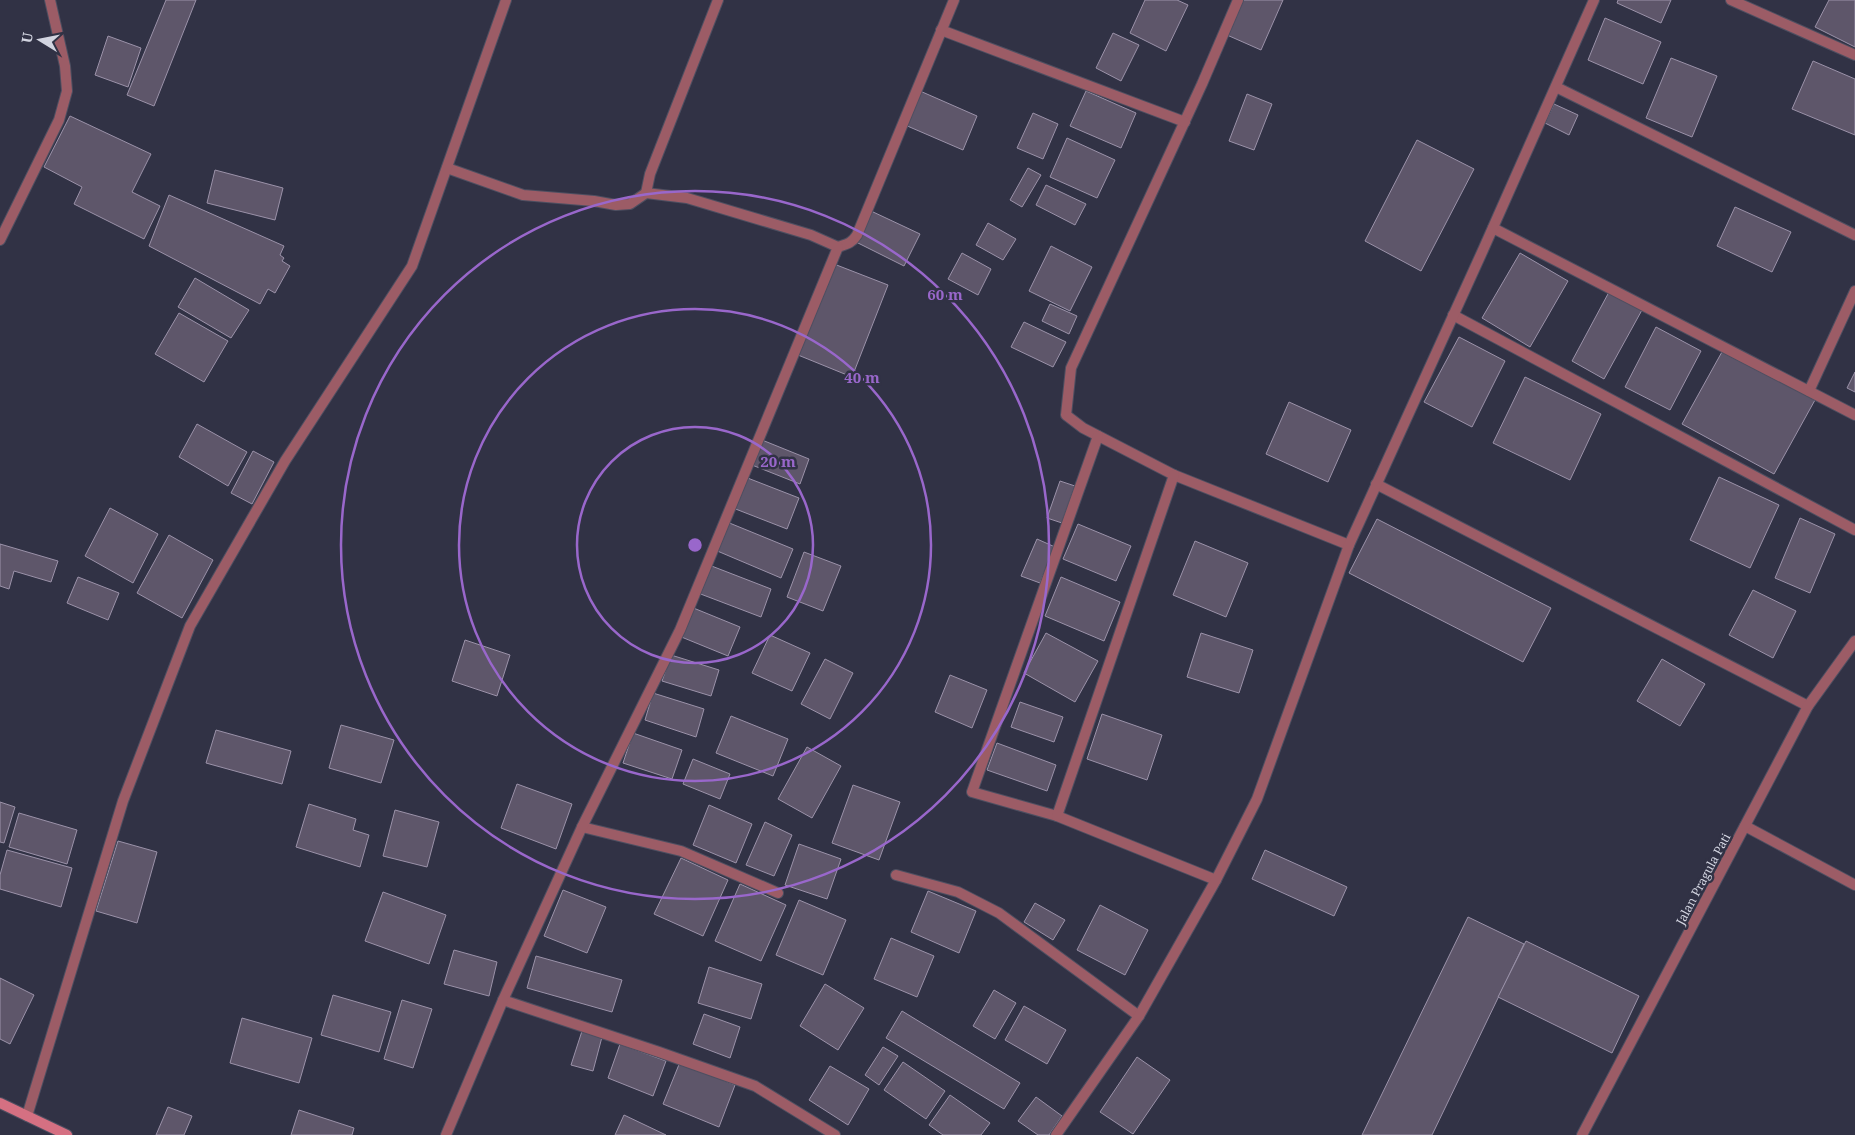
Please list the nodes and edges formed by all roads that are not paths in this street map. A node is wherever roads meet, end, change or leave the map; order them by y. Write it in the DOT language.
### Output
graph roads {
  1 [pos="50,0"];
  2 [pos="506,0"];
  3 [pos="718,0"];
  4 [pos="954,0"];
  5 [pos="1238,0"];
  6 [pos="1594,0"];
  7 [pos="1731,0"];
  8 [pos="941,30"];
  9 [pos="1855,55"];
  10 [pos="1556,87"];
  11 [pos="1185,122"];
  12 [pos="446,168"];
  13 [pos="646,193"];
  14 [pos="1493,228"];
  15 [pos="1855,235"];
  16 [pos="0,240"];
  17 [pos="838,247"];
  18 [pos="1855,291"];
  19 [pos="1453,315"];
  20 [pos="1809,391"];
  21 [pos="1855,415"];
  22 [pos="1098,436"];
  23 [pos="1174,475"];
  24 [pos="1376,484"];
  25 [pos="1855,530"];
  26 [pos="1349,545"];
  27 [pos="1855,641"];
  28 [pos="1808,706"];
  29 [pos="1057,816"];
  30 [pos="582,826"];
  31 [pos="1745,826"];
  32 [pos="896,875"];
  33 [pos="1216,880"];
  34 [pos="1855,885"];
  35 [pos="778,893"];
  36 [pos="503,1000"];
  37 [pos="1139,1016"];
  38 [pos="0,1103"];
  39 [pos="27,1116"];
  40 [pos="67,1135"];
  41 [pos="446,1135"];
  42 [pos="835,1135"];
  43 [pos="1056,1135"];
  44 [pos="1582,1135"];
  1 -- 16 [label="street"];
  2 -- 12 [label="street"];
  3 -- 13 [label="street"];
  4 -- 8 [label="street"];
  5 -- 11 [label="street"];
  6 -- 10 [label="street"];
  7 -- 9 [label="street"];
  8 -- 11 [label="street"];
  8 -- 17 [label="street"];
  10 -- 14 [label="street"];
  10 -- 15 [label="street"];
  11 -- 22 [label="street"];
  12 -- 13 [label="street"];
  12 -- 39 [label="street"];
  13 -- 17 [label="street"];
  14 -- 19 [label="street"];
  14 -- 20 [label="street"];
  17 -- 30 [label="street"];
  18 -- 20 [label="street"];
  19 -- 24 [label="street"];
  19 -- 25 [label="street"];
  20 -- 21 [label="street"];
  22 -- 23 [label="street"];
  22 -- 29 [label="street"];
  23 -- 26 [label="street"];
  23 -- 29 [label="street"];
  24 -- 26 [label="street"];
  24 -- 28 [label="street"];
  26 -- 33 [label="street"];
  27 -- 28 [label="street, Jalan Pragula Pati"];
  28 -- 31 [label="street, Jalan Pragula Pati"];
  29 -- 33 [label="street"];
  30 -- 35 [label="street"];
  30 -- 36 [label="street"];
  31 -- 34 [label="street"];
  31 -- 44 [label="street, Jalan Pragula Pati"];
  32 -- 37 [label="street"];
  33 -- 37 [label="street"];
  36 -- 41 [label="street"];
  36 -- 42 [label="street"];
  37 -- 43 [label="street"];
  38 -- 39 [label="main road"];
  39 -- 40 [label="main road"];
}
